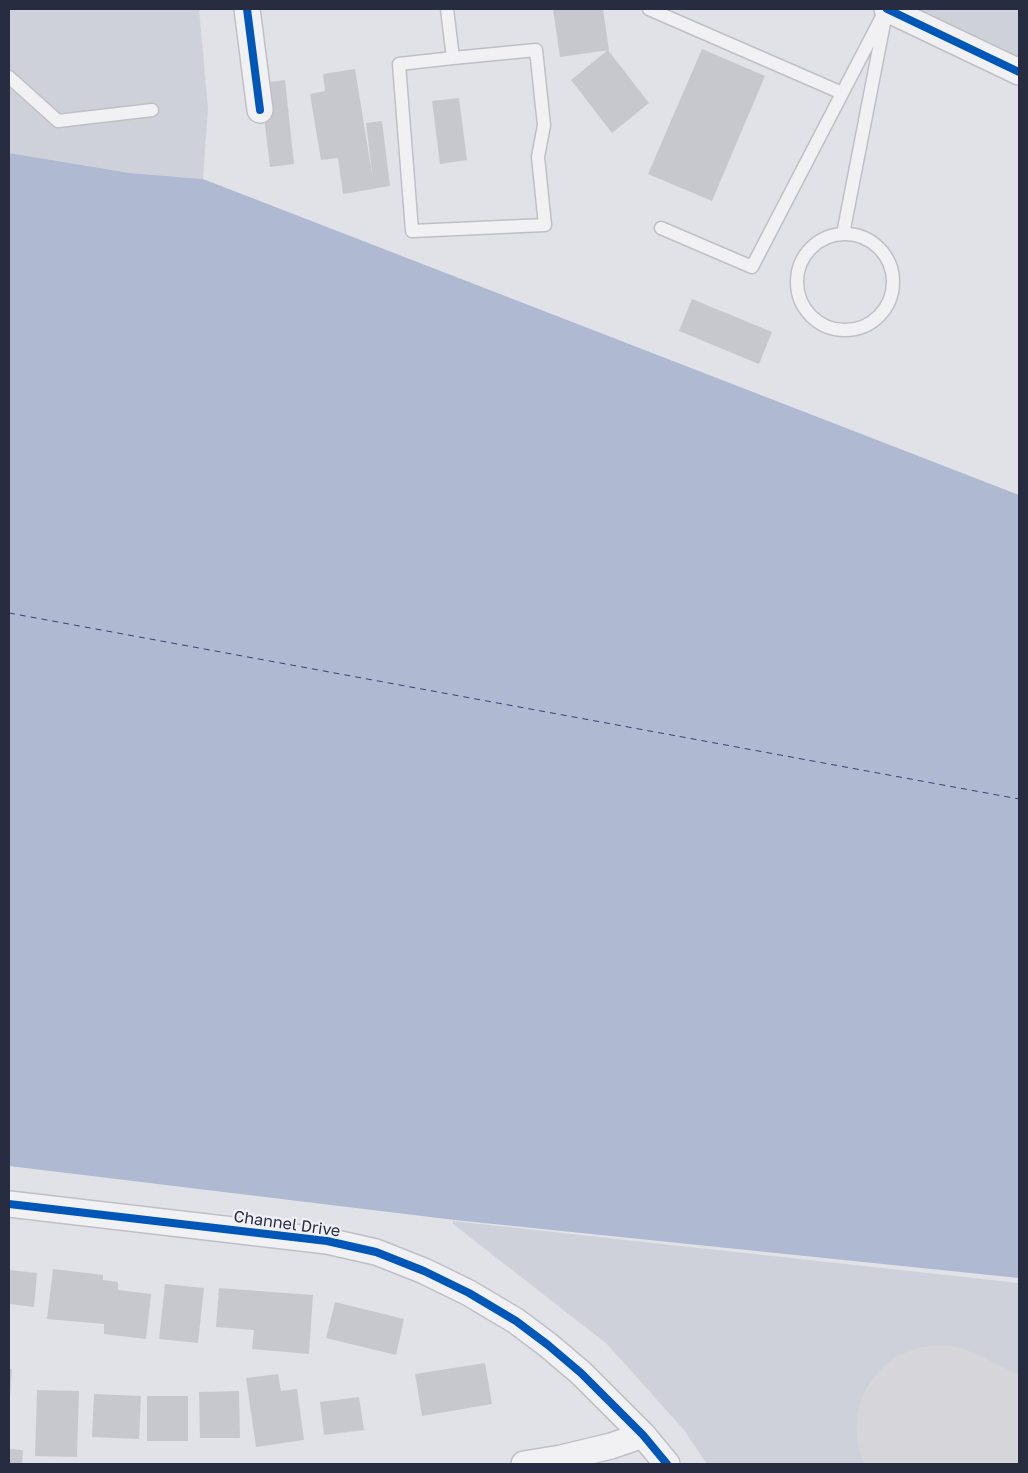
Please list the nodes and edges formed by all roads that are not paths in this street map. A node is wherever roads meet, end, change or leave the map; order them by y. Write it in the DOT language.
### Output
graph roads {
  1 [pos="247,9"];
  2 [pos="447,9"];
  3 [pos="649,9"];
  4 [pos="887,9"];
  5 [pos="454,58"];
  6 [pos="1019,72"];
  7 [pos="9,77"];
  8 [pos="842,93"];
  9 [pos="152,110"];
  10 [pos="260,110"];
  11 [pos="662,228"];
  12 [pos="843,234"];
  13 [pos="9,1204"];
  14 [pos="643,1435"];
  15 [pos="524,1464"];
  16 [pos="668,1464"];
  1 -- 10 [label="street"];
  2 -- 5 [label="lane"];
  3 -- 8 [label="lane"];
  4 -- 6 [label="street"];
  4 -- 8 [label="lane"];
  4 -- 12 [label="lane"];
  5 -- 5 [label="lane"];
  7 -- 9 [label="lane"];
  8 -- 11 [label="lane"];
  12 -- 12 [label="lane"];
  13 -- 14 [label="street, Channel Drive"];
  14 -- 15 [label="street"];
  14 -- 16 [label="street, Channel Drive"];
}
